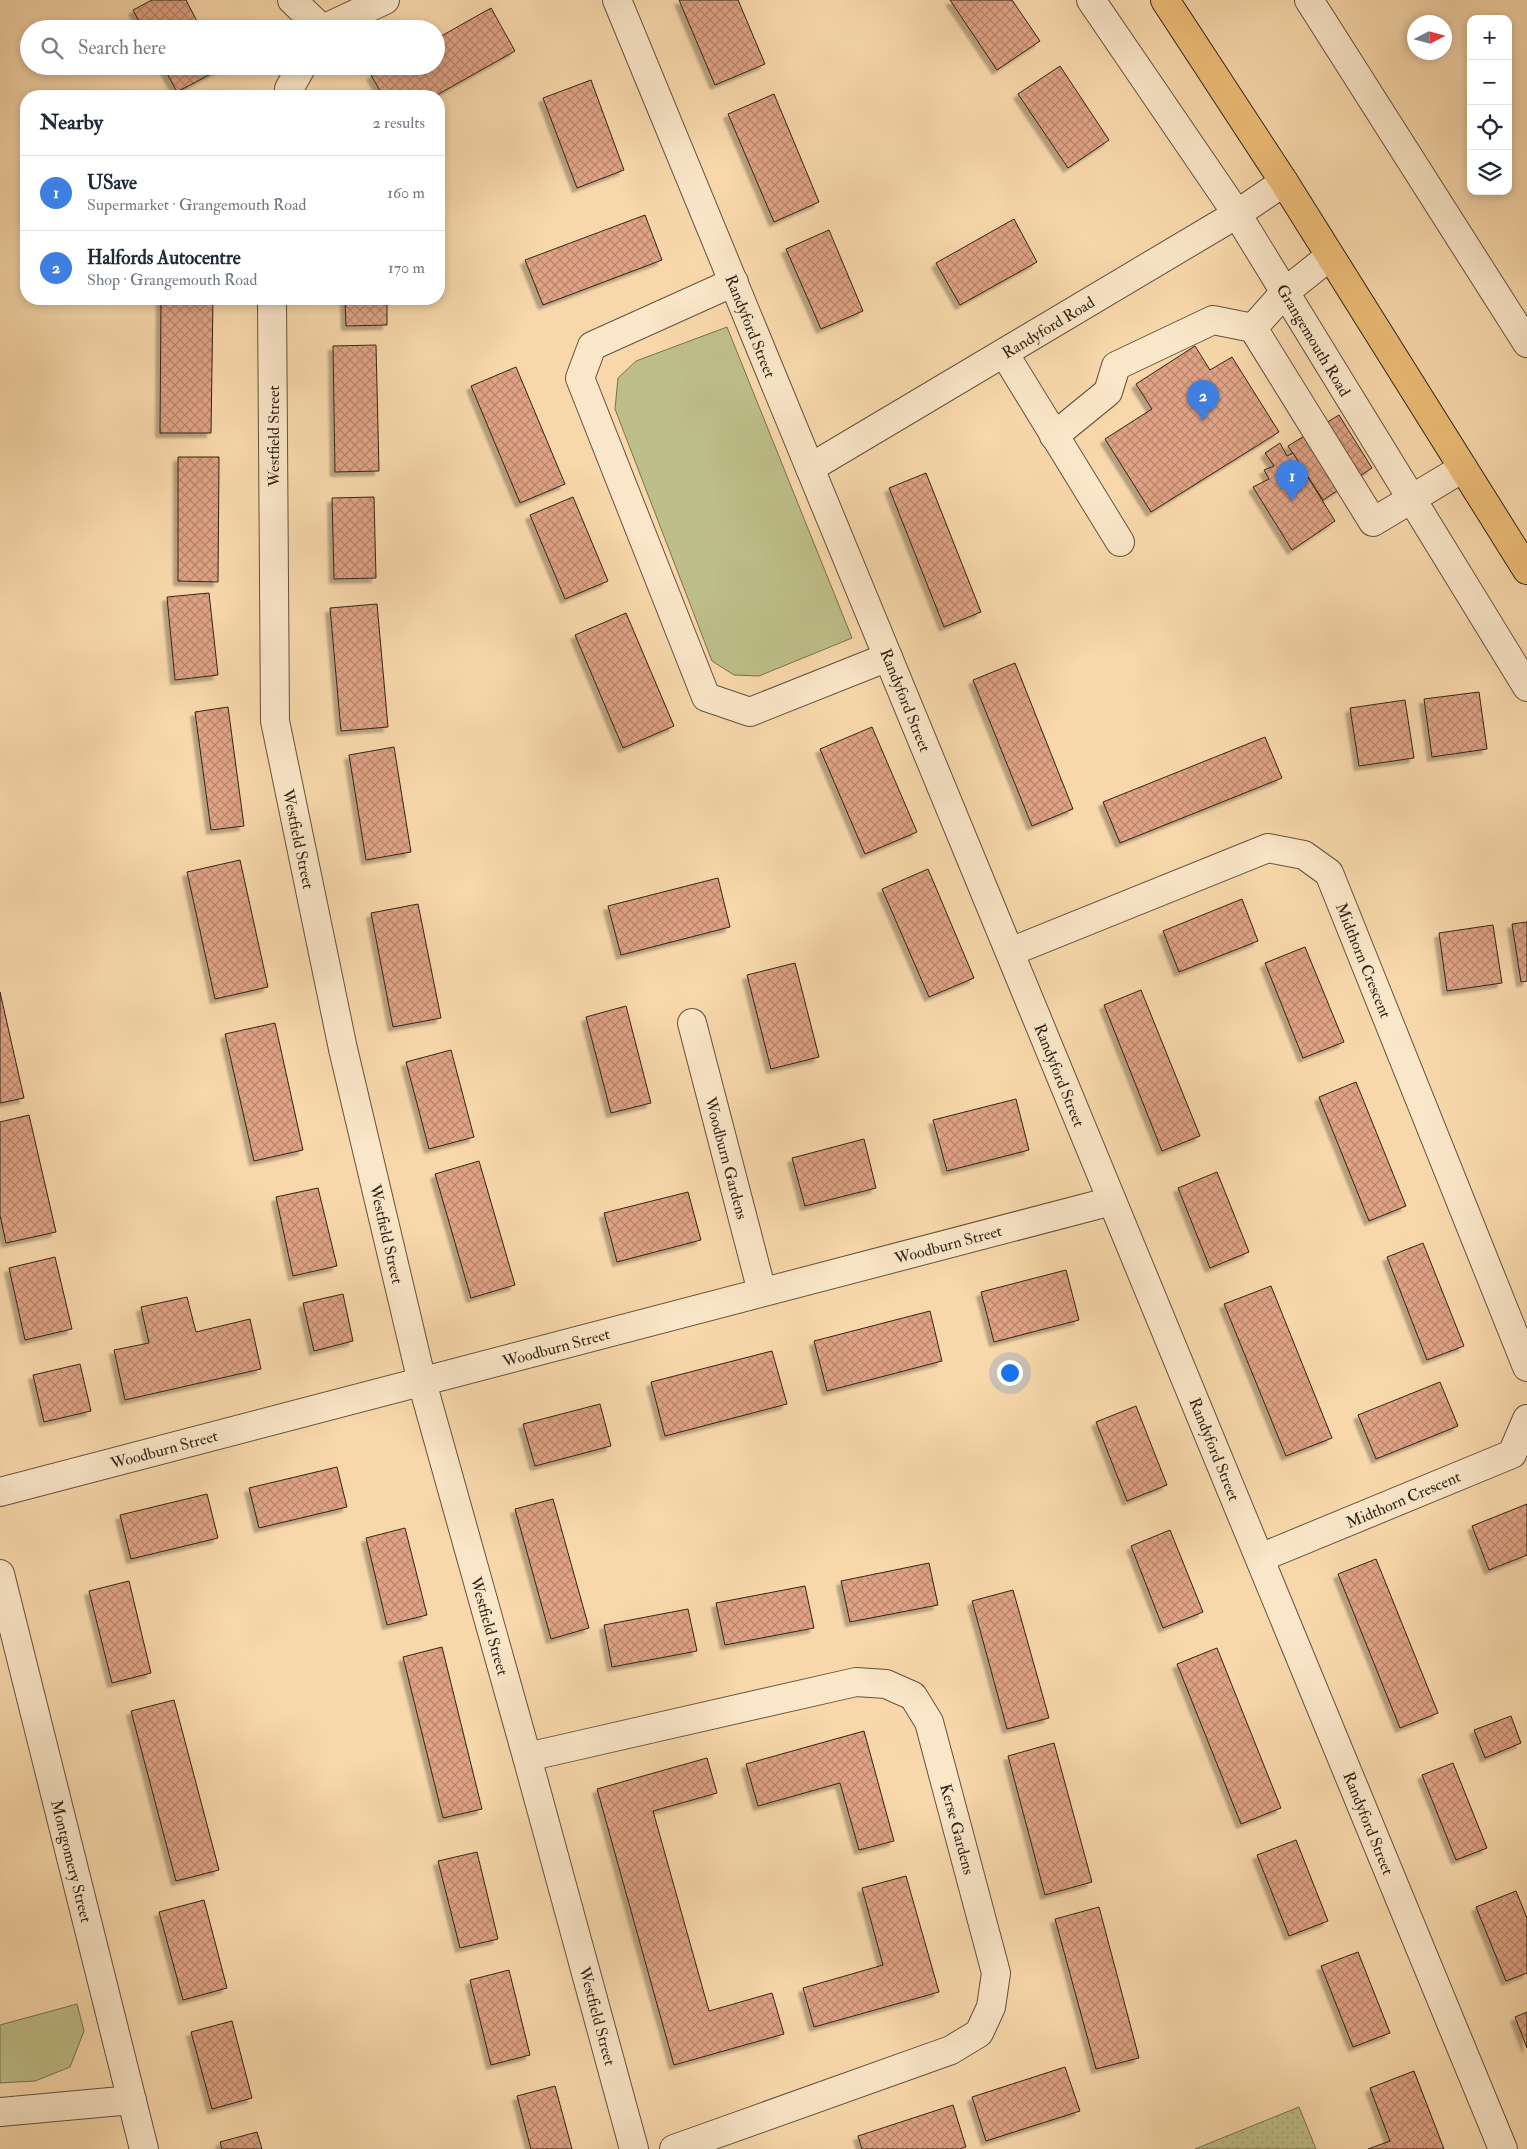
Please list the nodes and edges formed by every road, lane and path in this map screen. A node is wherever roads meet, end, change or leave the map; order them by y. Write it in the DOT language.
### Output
graph roads {
  1 [pos="292,0"];
  2 [pos="385,0"];
  3 [pos="617,0"];
  4 [pos="1091,0"];
  5 [pos="1165,0"];
  6 [pos="1309,0"];
  7 [pos="313,20"];
  8 [pos="342,20"];
  9 [pos="297,75"];
  10 [pos="289,90"];
  11 [pos="1284,182"];
  12 [pos="1237,214"];
  13 [pos="1330,256"];
  14 [pos="734,282"];
  15 [pos="1285,292"];
  16 [pos="272,305"];
  17 [pos="1253,328"];
  18 [pos="1527,343"];
  19 [pos="1004,353"];
  20 [pos="1054,436"];
  21 [pos="810,468"];
  22 [pos="1463,468"];
  23 [pos="1412,499"];
  24 [pos="1120,542"];
  25 [pos="1527,570"];
  26 [pos="888,657"];
  27 [pos="1527,687"];
  28 [pos="1010,952"];
  29 [pos="692,1022"];
  30 [pos="1112,1201"];
  31 [pos="762,1292"];
  32 [pos="1527,1367"];
  33 [pos="422,1382"];
  34 [pos="1527,1419"];
  35 [pos="0,1492"];
  36 [pos="1260,1558"];
  37 [pos="0,1574"];
  38 [pos="527,1757"];
  39 [pos="132,2100"];
  40 [pos="0,2112"];
  41 [pos="144,2149"];
  42 [pos="634,2149"];
  43 [pos="674,2149"];
  44 [pos="1503,2149"];
  1 -- 7 [label="street"];
  2 -- 8 [label="street"];
  3 -- 14 [label="street, Randyford Street"];
  4 -- 12 [label="street, Grangemouth Road"];
  5 -- 11 [label="main road"];
  6 -- 18 [label="street"];
  9 -- 10 [label="street"];
  11 -- 12 [label="street, Randyford Road"];
  11 -- 13 [label="main road"];
  12 -- 15 [label="street, Grangemouth Road"];
  12 -- 19 [label="street, Randyford Road"];
  13 -- 15 [label="street"];
  13 -- 22 [label="main road"];
  14 -- 21 [label="street, Randyford Street"];
  14 -- 26 [label="street"];
  15 -- 17 [label="street"];
  15 -- 23 [label="street, Grangemouth Road"];
  16 -- 33 [label="street, Westfield Street"];
  17 -- 20 [label="street"];
  17 -- 23 [label="street"];
  19 -- 20 [label="street"];
  19 -- 21 [label="street, Randyford Road"];
  20 -- 24 [label="street"];
  21 -- 26 [label="street, Randyford Street"];
  22 -- 23 [label="street"];
  22 -- 25 [label="main road"];
  23 -- 27 [label="street, Grangemouth Road"];
  26 -- 28 [label="street, Randyford Street"];
  28 -- 30 [label="street, Randyford Street"];
  28 -- 32 [label="street, Midthorn Crescent"];
  29 -- 31 [label="street, Woodburn Gardens"];
  30 -- 31 [label="street, Woodburn Street"];
  30 -- 36 [label="street, Randyford Street"];
  31 -- 33 [label="street, Woodburn Street"];
  33 -- 35 [label="street, Woodburn Street"];
  33 -- 38 [label="street, Westfield Street"];
  34 -- 36 [label="street, Midthorn Crescent"];
  36 -- 44 [label="street, Randyford Street"];
  37 -- 39 [label="street, Montgomery Street"];
  38 -- 42 [label="street, Westfield Street"];
  38 -- 43 [label="street, Kerse Gardens"];
  39 -- 40 [label="street"];
  39 -- 41 [label="street, Montgomery Street"];
}
